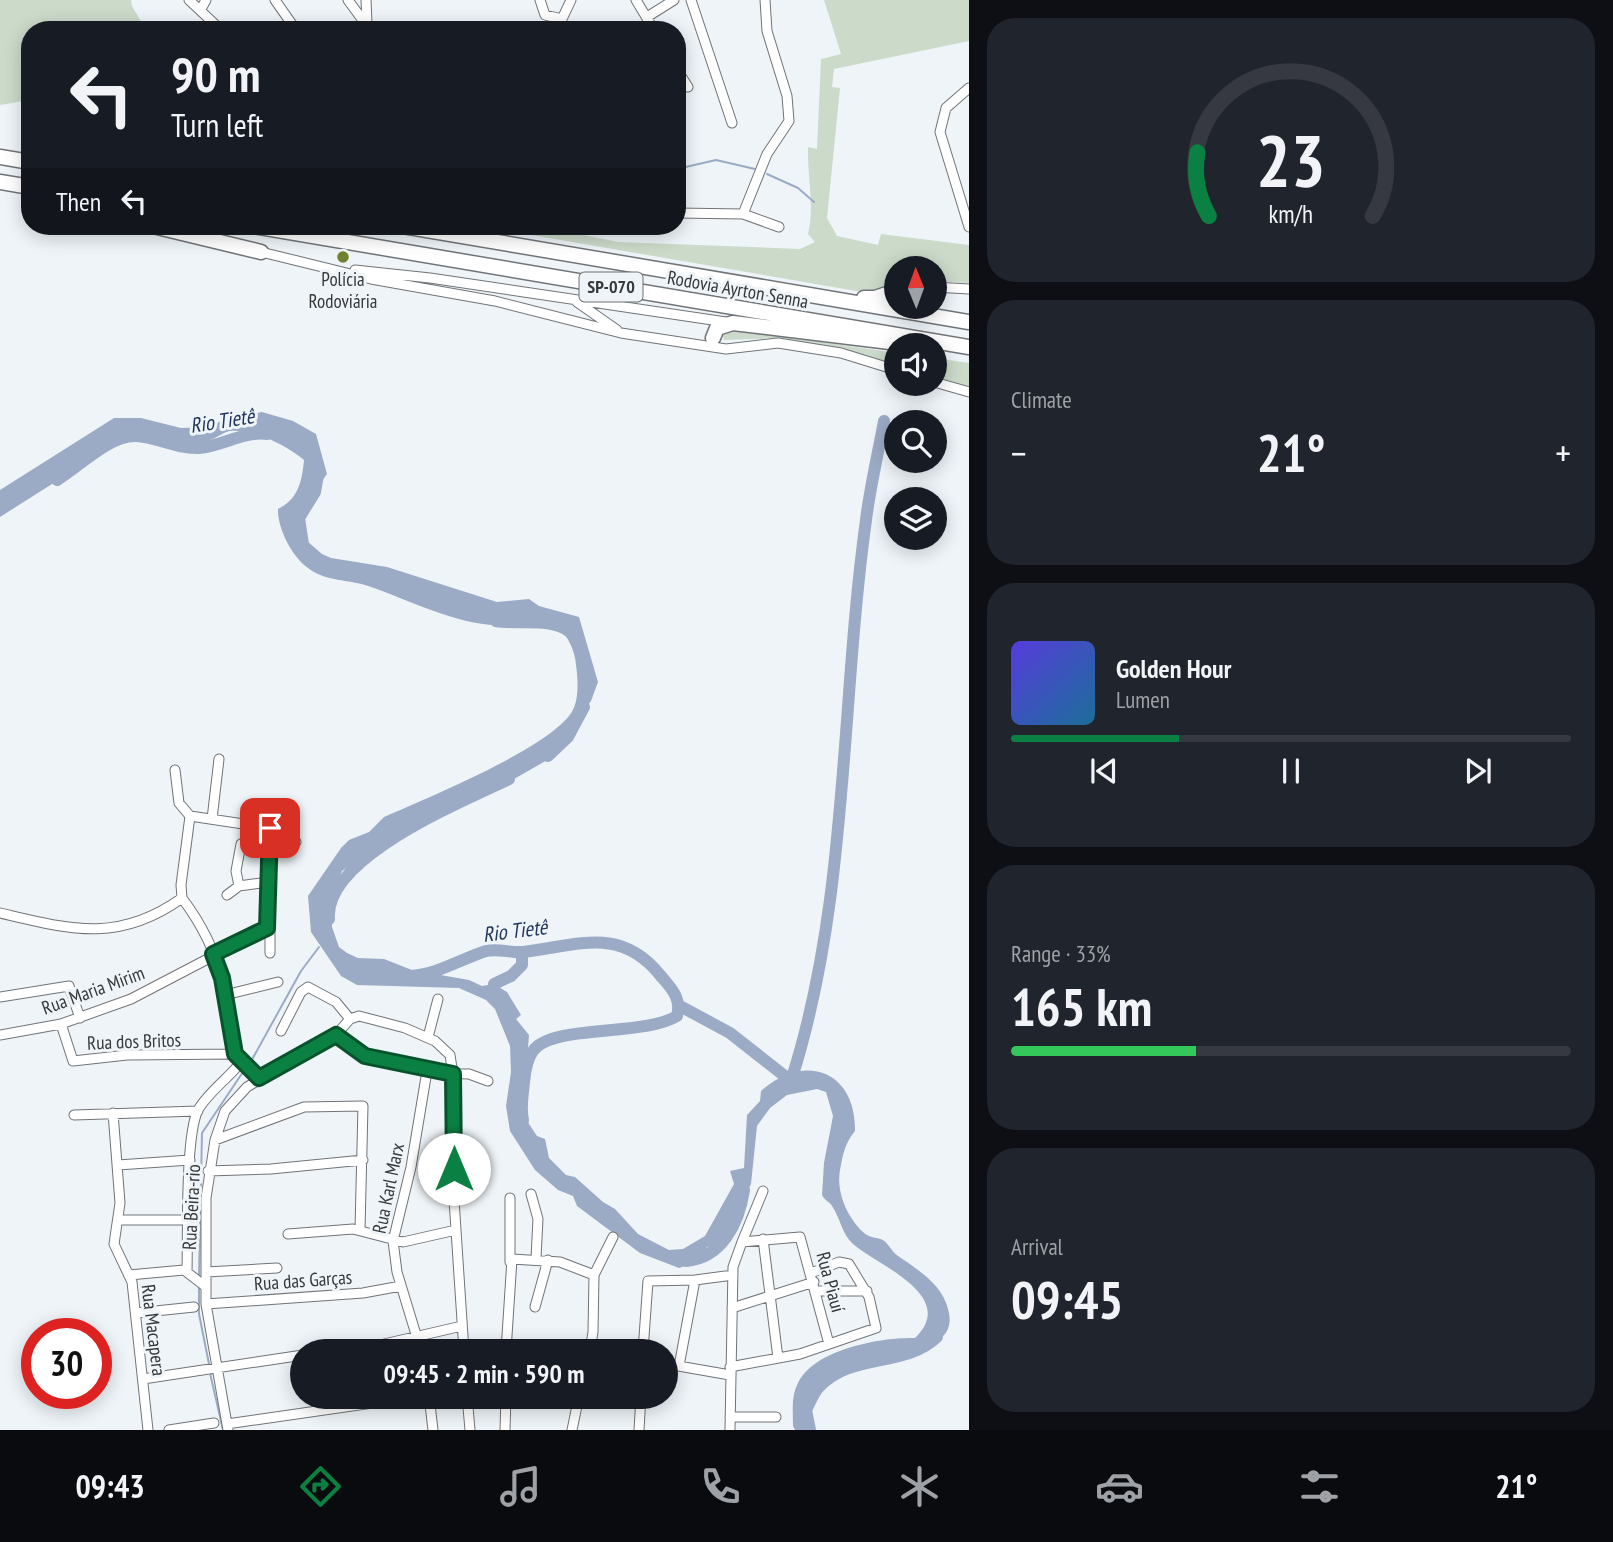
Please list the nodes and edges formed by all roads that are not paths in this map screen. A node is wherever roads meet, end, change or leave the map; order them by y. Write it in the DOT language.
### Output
graph roads {
  1 [pos="189,0"];
  2 [pos="275,0"];
  3 [pos="348,0"];
  4 [pos="366,0"];
  5 [pos="540,0"];
  6 [pos="571,0"];
  7 [pos="636,0"];
  8 [pos="674,0"];
  9 [pos="691,0"];
  10 [pos="765,0"];
  11 [pos="203,4"];
  12 [pos="646,18"];
  13 [pos="215,21"];
  14 [pos="290,21"];
  15 [pos="362,21"];
  16 [pos="367,21"];
  17 [pos="648,21"];
  18 [pos="686,84"];
  19 [pos="688,87"];
  20 [pos="969,88"];
  21 [pos="732,123"];
  22 [pos="0,158"];
  23 [pos="21,161"];
  24 [pos="686,213"];
  25 [pos="743,214"];
  26 [pos="969,227"];
  27 [pos="779,228"];
  28 [pos="190,235"];
  29 [pos="306,235"];
  30 [pos="457,235"];
  31 [pos="261,252"];
  32 [pos="322,267"];
  33 [pos="715,278"];
  34 [pos="947,288"];
  35 [pos="969,289"];
  36 [pos="884,296"];
  37 [pos="576,301"];
  38 [pos="884,305"];
  39 [pos="947,317"];
  40 [pos="701,319"];
  41 [pos="969,322"];
  42 [pos="733,323"];
  43 [pos="621,333"];
  44 [pos="886,333"];
  45 [pos="713,338"];
  46 [pos="884,342"];
  47 [pos="947,343"];
  48 [pos="969,347"];
  49 [pos="726,349"];
  50 [pos="884,366"];
  51 [pos="947,386"];
  52 [pos="969,393"];
  53 [pos="219,759"];
  54 [pos="176,770"];
  55 [pos="190,816"];
  56 [pos="212,819"];
  57 [pos="296,842"];
  58 [pos="270,844"];
  59 [pos="268,882"];
  60 [pos="239,886"];
  61 [pos="227,895"];
  62 [pos="182,898"];
  63 [pos="0,913"];
  64 [pos="267,928"];
  65 [pos="270,953"];
  66 [pos="213,954"];
  67 [pos="278,982"];
  68 [pos="225,995"];
  69 [pos="0,997"];
  70 [pos="438,999"];
  71 [pos="80,1018"];
  72 [pos="350,1019"];
  73 [pos="61,1024"];
  74 [pos="281,1031"];
  75 [pos="0,1035"];
  76 [pos="336,1035"];
  77 [pos="428,1037"];
  78 [pos="240,1060"];
  79 [pos="427,1071"];
  80 [pos="256,1076"];
  81 [pos="453,1077"];
  82 [pos="488,1081"];
  83 [pos="198,1111"];
  84 [pos="113,1113"];
  85 [pos="74,1115"];
  86 [pos="215,1140"];
  87 [pos="190,1160"];
  88 [pos="363,1160"];
  89 [pos="118,1165"];
  90 [pos="208,1171"];
  91 [pos="763,1191"];
  92 [pos="531,1194"];
  93 [pos="510,1198"];
  94 [pos="118,1220"];
  95 [pos="188,1220"];
  96 [pos="360,1229"];
  97 [pos="456,1230"];
  98 [pos="288,1234"];
  99 [pos="612,1237"];
  100 [pos="763,1239"];
  101 [pos="393,1241"];
  102 [pos="742,1242"];
  103 [pos="536,1258"];
  104 [pos="511,1260"];
  105 [pos="548,1260"];
  106 [pos="277,1268"];
  107 [pos="206,1272"];
  108 [pos="190,1274"];
  109 [pos="129,1275"];
  110 [pos="594,1275"];
  111 [pos="733,1275"];
  112 [pos="695,1280"];
  113 [pos="813,1282"];
  114 [pos="204,1286"];
  115 [pos="401,1286"];
  116 [pos="868,1294"];
  117 [pos="770,1297"];
  118 [pos="206,1304"];
  119 [pos="194,1307"];
  120 [pos="535,1307"];
  121 [pos="732,1308"];
  122 [pos="136,1313"];
  123 [pos="462,1326"];
  124 [pos="418,1336"];
  125 [pos="405,1339"];
  126 [pos="419,1339"];
  127 [pos="463,1339"];
  128 [pos="507,1339"];
  129 [pos="593,1339"];
  130 [pos="644,1339"];
  131 [pos="829,1344"];
  132 [pos="290,1357"];
  133 [pos="778,1358"];
  134 [pos="679,1366"];
  135 [pos="215,1367"];
  136 [pos="730,1371"];
  137 [pos="143,1379"];
  138 [pos="340,1409"];
  139 [pos="431,1409"];
  140 [pos="468,1409"];
  141 [pos="506,1409"];
  142 [pos="576,1409"];
  143 [pos="640,1409"];
  144 [pos="730,1417"];
  145 [pos="776,1417"];
  146 [pos="214,1423"];
  147 [pos="228,1427"];
  148 [pos="148,1430"];
  149 [pos="169,1430"];
  150 [pos="433,1430"];
  151 [pos="470,1430"];
  152 [pos="505,1430"];
  153 [pos="572,1430"];
  154 [pos="639,1430"];
  155 [pos="730,1430"];
  1 -- 11 [label="street"];
  2 -- 14 [label="street"];
  3 -- 15 [label="street"];
  4 -- 16 [label="street"];
  5 -- 6 [label="street"];
  7 -- 12 [label="street"];
  8 -- 12 [label="street"];
  9 -- 21 [label="street"];
  10 -- 25 [label="street"];
  11 -- 13 [label="street"];
  12 -- 17 [label="street"];
  18 -- 19 [label="street"];
  20 -- 26 [label="street"];
  22 -- 23 [label="highway"];
  24 -- 25 [label="street"];
  25 -- 27 [label="street"];
  28 -- 31 [label="highway"];
  29 -- 44 [label="highway, Rodovia Ayrton Senna / SP-070"];
  30 -- 33 [label="highway, Rodovia Ayrton Senna / SP-070"];
  31 -- 32 [label="street"];
  32 -- 37 [label="street"];
  32 -- 43 [label="street"];
  33 -- 36 [label="highway"];
  33 -- 38 [label="highway, Rodovia Ayrton Senna / SP-070"];
  34 -- 35 [label="street"];
  37 -- 40 [label="street"];
  37 -- 43 [label="street"];
  39 -- 41 [label="highway, Rodovia Ayrton Senna / SP-070"];
  40 -- 42 [label="street"];
  40 -- 45 [label="street"];
  42 -- 45 [label="highway"];
  42 -- 46 [label="highway"];
  43 -- 49 [label="street"];
  45 -- 49 [label="street"];
  47 -- 48 [label="highway, Rodovia Ayrton Senna / SP-070"];
  49 -- 50 [label="street"];
  51 -- 52 [label="street"];
  53 -- 56 [label="street"];
  54 -- 55 [label="street"];
  55 -- 56 [label="street"];
  55 -- 62 [label="street"];
  56 -- 58 [label="street"];
  57 -- 58 [label="street"];
  58 -- 59 [label="street"];
  58 -- 60 [label="street"];
  59 -- 60 [label="street"];
  59 -- 64 [label="street"];
  60 -- 61 [label="street"];
  62 -- 63 [label="street"];
  62 -- 66 [label="street"];
  64 -- 65 [label="street"];
  64 -- 66 [label="street, Rua Maria Mirim"];
  66 -- 68 [label="street"];
  66 -- 71 [label="street, Rua Maria Mirim"];
  67 -- 68 [label="street"];
  68 -- 78 [label="street"];
  69 -- 71 [label="street"];
  70 -- 77 [label="street"];
  71 -- 73 [label="street, Rua Maria Mirim"];
  72 -- 74 [label="street"];
  72 -- 76 [label="street"];
  72 -- 77 [label="street"];
  73 -- 75 [label="street, Rua Maria Mirim"];
  73 -- 78 [label="street, Rua dos Britos"];
  76 -- 79 [label="street"];
  76 -- 80 [label="street, Rua Beira-rio"];
  77 -- 81 [label="street"];
  78 -- 80 [label="street"];
  78 -- 83 [label="street"];
  79 -- 81 [label="street"];
  79 -- 101 [label="street, Rua Karl Marx"];
  80 -- 86 [label="street, Rua Beira-rio"];
  81 -- 82 [label="street"];
  81 -- 97 [label="street"];
  83 -- 84 [label="street"];
  83 -- 87 [label="street"];
  84 -- 85 [label="street"];
  84 -- 89 [label="street, Rua Macapera"];
  86 -- 88 [label="street"];
  86 -- 90 [label="street, Rua Beira-rio"];
  87 -- 89 [label="street"];
  87 -- 95 [label="street"];
  88 -- 90 [label="street"];
  88 -- 96 [label="street"];
  89 -- 94 [label="street, Rua Macapera"];
  90 -- 107 [label="street, Rua Beira-rio"];
  91 -- 102 [label="street"];
  92 -- 103 [label="street"];
  93 -- 104 [label="street"];
  94 -- 95 [label="street"];
  94 -- 109 [label="street, Rua Macapera"];
  95 -- 108 [label="street"];
  96 -- 98 [label="street"];
  96 -- 101 [label="street"];
  97 -- 101 [label="street"];
  97 -- 123 [label="street"];
  99 -- 110 [label="street"];
  100 -- 102 [label="street, Rua Piauí"];
  100 -- 113 [label="street, Rua Piauí"];
  100 -- 117 [label="street"];
  101 -- 115 [label="street, Rua Karl Marx"];
  102 -- 111 [label="street"];
  103 -- 104 [label="street"];
  103 -- 105 [label="street"];
  104 -- 128 [label="street"];
  105 -- 110 [label="street"];
  105 -- 120 [label="street"];
  106 -- 107 [label="street"];
  107 -- 114 [label="street, Rua Beira-rio"];
  108 -- 109 [label="street"];
  108 -- 114 [label="street"];
  109 -- 122 [label="street, Rua Macapera"];
  110 -- 129 [label="street"];
  111 -- 112 [label="street"];
  111 -- 121 [label="street"];
  112 -- 130 [label="street"];
  112 -- 134 [label="street"];
  113 -- 116 [label="street"];
  113 -- 116 [label="street"];
  113 -- 117 [label="street"];
  113 -- 131 [label="street, Rua Piauí"];
  114 -- 118 [label="street, Rua Beira-rio"];
  115 -- 118 [label="street, Rua das Garças"];
  115 -- 124 [label="street, Rua Karl Marx"];
  116 -- 131 [label="street"];
  117 -- 121 [label="street"];
  117 -- 133 [label="street"];
  118 -- 135 [label="street, Rua Beira-rio"];
  119 -- 122 [label="street"];
  121 -- 136 [label="street"];
  122 -- 137 [label="street, Rua Macapera"];
  123 -- 124 [label="street"];
  123 -- 127 [label="street"];
  124 -- 125 [label="street"];
  124 -- 126 [label="street, Rua Karl Marx"];
  131 -- 133 [label="street"];
  132 -- 135 [label="street"];
  133 -- 136 [label="street"];
  134 -- 136 [label="street"];
  135 -- 137 [label="street"];
  135 -- 147 [label="street, Rua Beira-rio"];
  136 -- 144 [label="street"];
  137 -- 148 [label="street, Rua Macapera"];
  138 -- 147 [label="street"];
  139 -- 150 [label="street"];
  140 -- 151 [label="street"];
  141 -- 152 [label="street"];
  142 -- 153 [label="street"];
  143 -- 154 [label="street"];
  144 -- 145 [label="street"];
  144 -- 155 [label="street"];
  146 -- 149 [label="street"];
}
